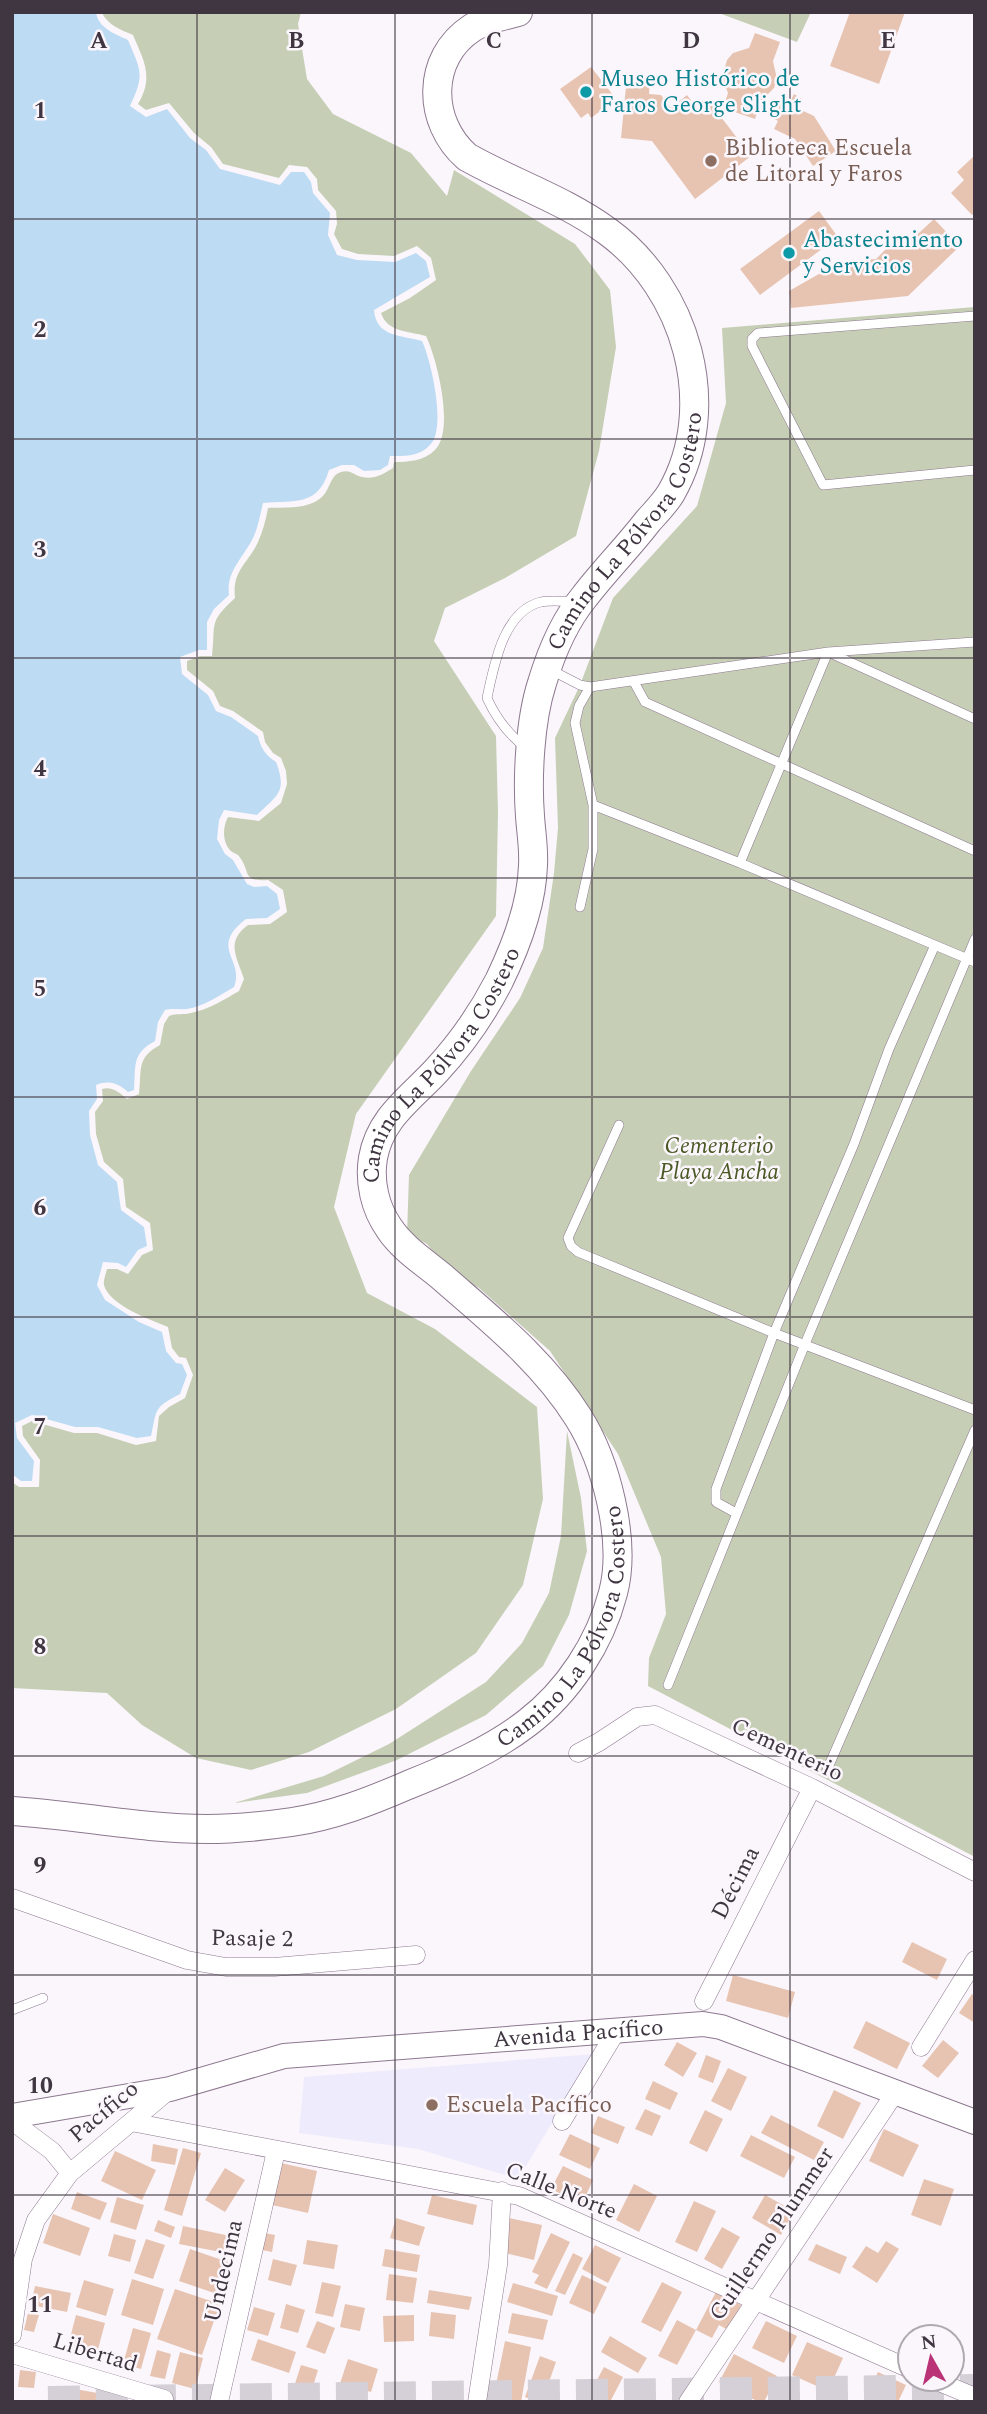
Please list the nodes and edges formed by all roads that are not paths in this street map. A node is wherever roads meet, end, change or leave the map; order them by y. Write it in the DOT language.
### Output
graph roads {
  1 [pos="518,12"];
  2 [pos="975,316"];
  3 [pos="975,470"];
  4 [pos="580,601"];
  5 [pos="975,642"];
  6 [pos="828,652"];
  7 [pos="546,667"];
  8 [pos="634,682"];
  9 [pos="590,687"];
  10 [pos="975,719"];
  11 [pos="531,752"];
  12 [pos="780,764"];
  13 [pos="593,805"];
  14 [pos="975,850"];
  15 [pos="740,863"];
  16 [pos="580,907"];
  17 [pos="975,939"];
  18 [pos="935,945"];
  19 [pos="971,960"];
  20 [pos="619,1125"];
  21 [pos="775,1333"];
  22 [pos="805,1344"];
  23 [pos="975,1410"];
  24 [pos="975,1430"];
  25 [pos="736,1513"];
  26 [pos="668,1685"];
  27 [pos="578,1753"];
  28 [pos="827,1770"];
  29 [pos="812,1788"];
  30 [pos="12,1811"];
  31 [pos="975,1872"];
  32 [pos="12,1898"];
  33 [pos="416,1955"];
  34 [pos="975,1960"];
  35 [pos="43,1997"];
  36 [pos="704,2001"];
  37 [pos="12,2010"];
  38 [pos="617,2030"];
  39 [pos="921,2047"];
  40 [pos="170,2089"];
  41 [pos="895,2093"];
  42 [pos="12,2119"];
  43 [pos="562,2121"];
  44 [pos="131,2122"];
  45 [pos="975,2122"];
  46 [pos="276,2151"];
  47 [pos="70,2173"];
  48 [pos="502,2191"];
  49 [pos="757,2303"];
  50 [pos="12,2335"];
  51 [pos="12,2354"];
  52 [pos="896,2364"];
  53 [pos="164,2399"];
  54 [pos="219,2402"];
  55 [pos="477,2402"];
  56 [pos="688,2402"];
  1 -- 4 [label="main road, Camino La Pólvora Costero"];
  2 -- 3 [label="lane"];
  4 -- 7 [label="main road, Camino La Pólvora Costero"];
  4 -- 11 [label="lane"];
  5 -- 6 [label="lane"];
  6 -- 8 [label="lane"];
  6 -- 10 [label="lane"];
  6 -- 12 [label="lane"];
  7 -- 9 [label="lane"];
  7 -- 11 [label="main road, Camino La Pólvora Costero"];
  8 -- 9 [label="lane"];
  8 -- 12 [label="lane"];
  9 -- 13 [label="lane"];
  11 -- 30 [label="main road, Camino La Pólvora Costero"];
  12 -- 14 [label="lane"];
  12 -- 15 [label="lane"];
  13 -- 15 [label="lane"];
  13 -- 16 [label="lane"];
  15 -- 18 [label="lane"];
  17 -- 19 [label="lane"];
  18 -- 19 [label="lane"];
  18 -- 21 [label="lane"];
  19 -- 22 [label="lane"];
  20 -- 21 [label="lane"];
  21 -- 22 [label="lane"];
  21 -- 25 [label="lane"];
  22 -- 23 [label="lane"];
  22 -- 25 [label="lane"];
  24 -- 28 [label="lane"];
  25 -- 26 [label="lane"];
  27 -- 29 [label="street, Cementerio"];
  29 -- 31 [label="street, Cementerio"];
  29 -- 36 [label="street, Décima"];
  32 -- 33 [label="street, Pasaje 2"];
  34 -- 39 [label="street"];
  35 -- 37 [label="lane"];
  38 -- 40 [label="street, Avenida Pacífico"];
  38 -- 41 [label="street, Avenida Pacífico"];
  38 -- 43 [label="street"];
  40 -- 42 [label="street, Avenida Pacífico"];
  40 -- 44 [label="street, Pacífico"];
  41 -- 45 [label="street, Avenida Pacífico"];
  41 -- 49 [label="street, Guillermo Plummer"];
  42 -- 47 [label="street, Pacífico"];
  44 -- 46 [label="street, Calle Norte"];
  44 -- 47 [label="street, Pacífico"];
  46 -- 48 [label="street, Calle Norte"];
  46 -- 54 [label="street, Undecima"];
  47 -- 50 [label="street, Pacífico"];
  48 -- 49 [label="street, Calle Norte"];
  48 -- 55 [label="street"];
  49 -- 52 [label="street, Calle Norte"];
  49 -- 56 [label="street, Guillermo Plummer"];
  51 -- 53 [label="street, Libertad"];
}
